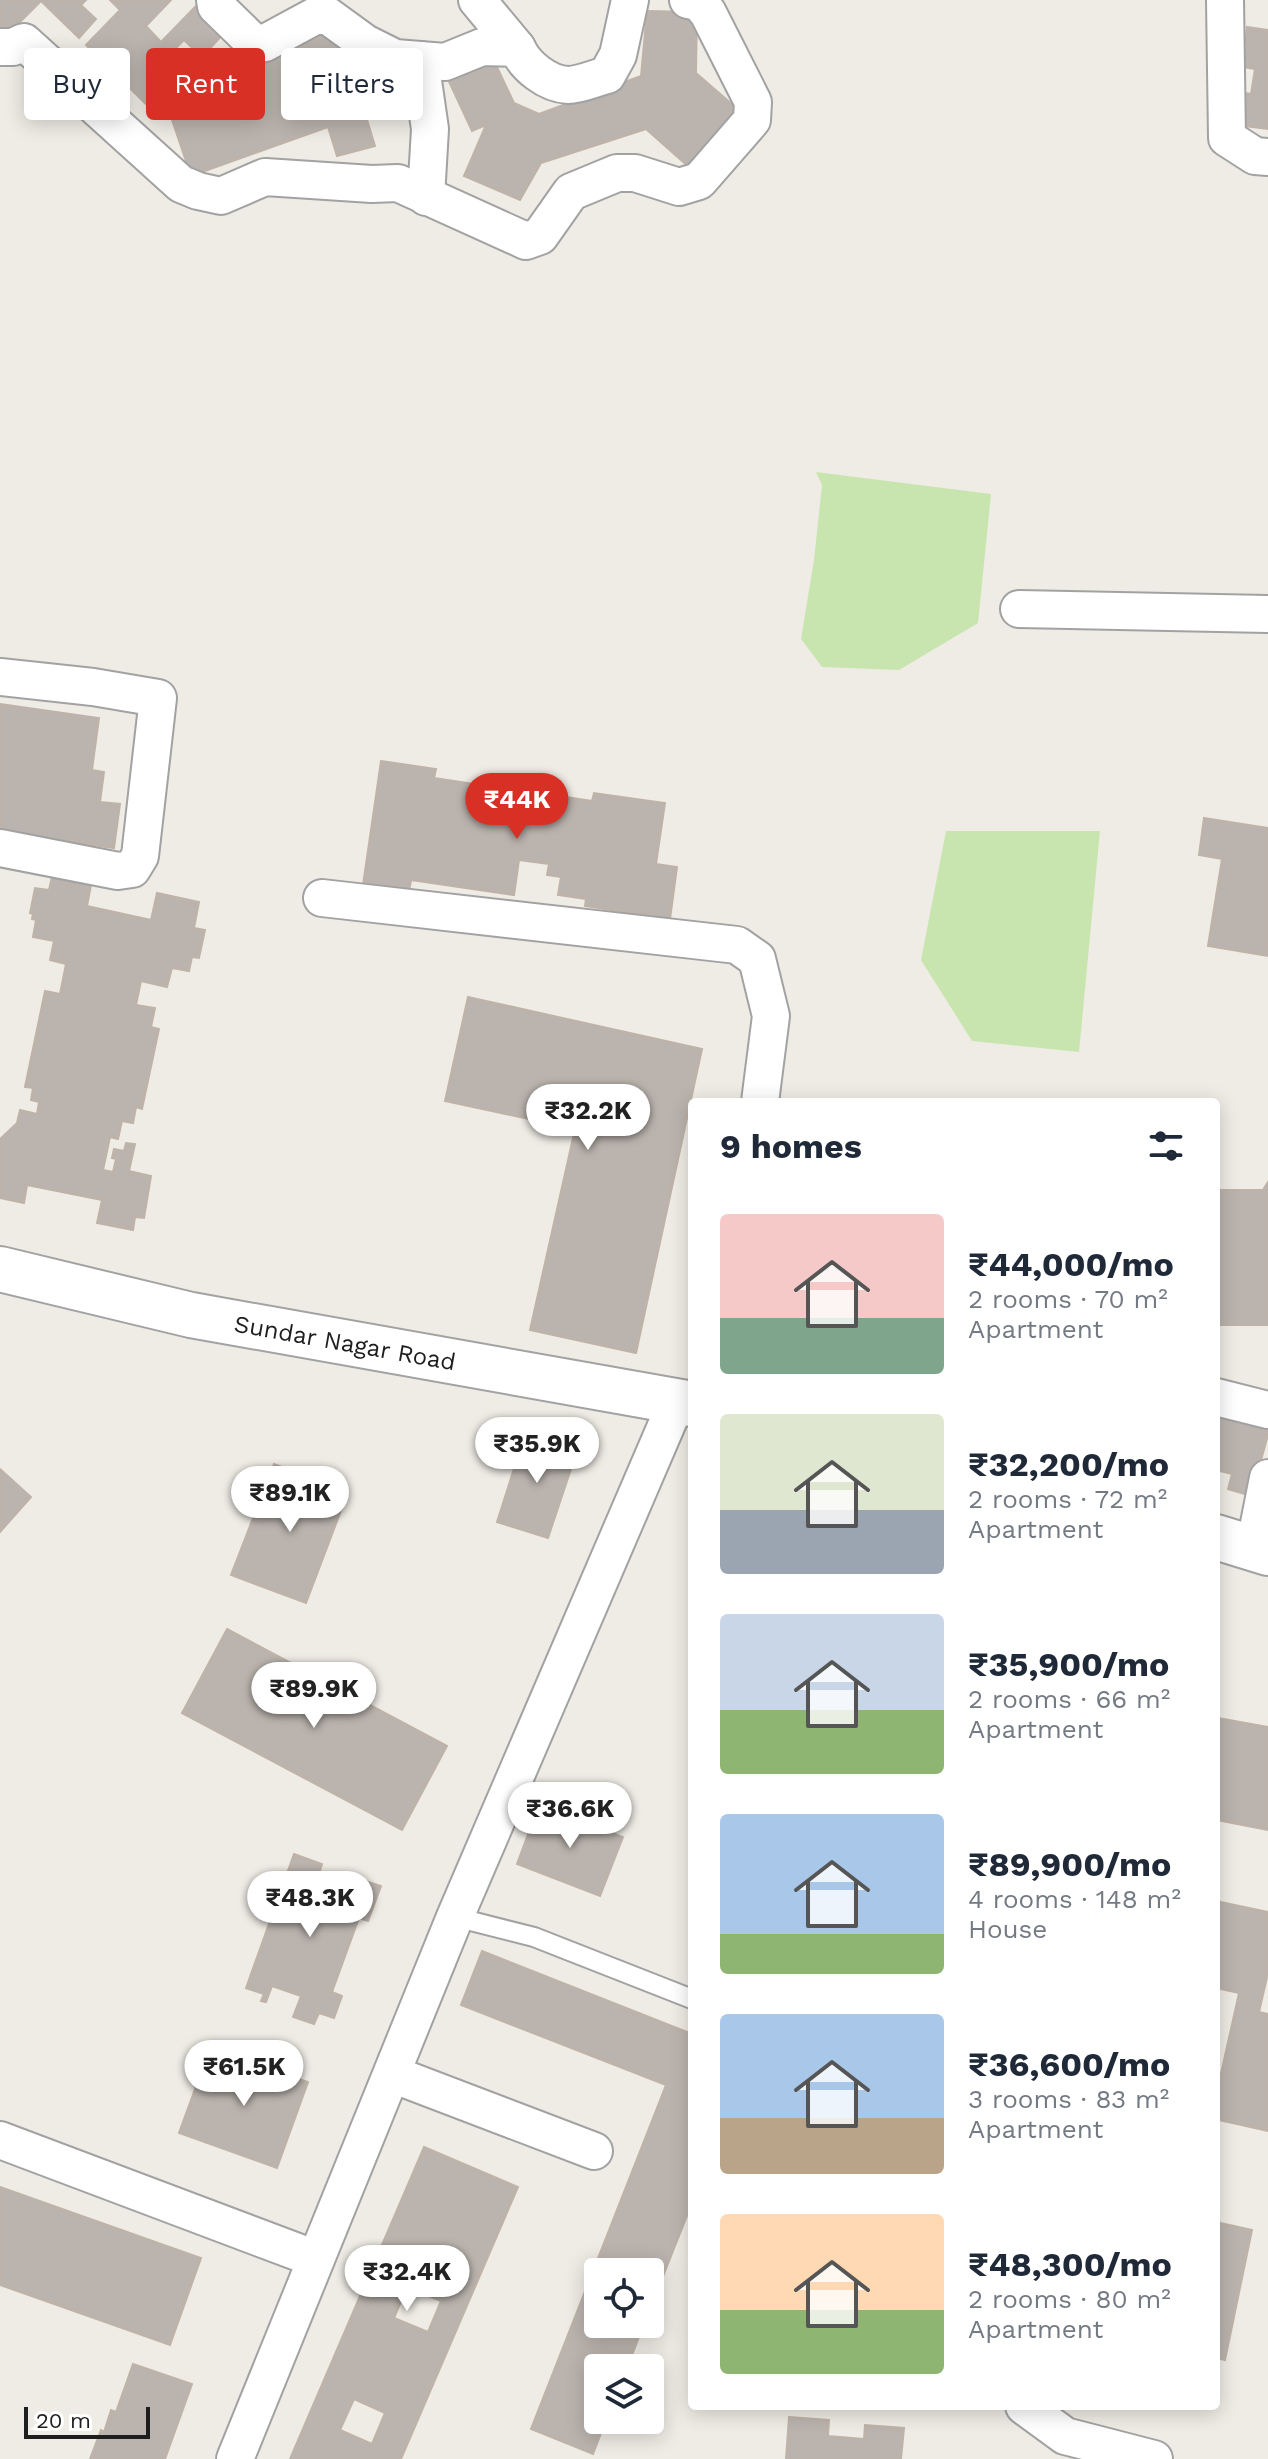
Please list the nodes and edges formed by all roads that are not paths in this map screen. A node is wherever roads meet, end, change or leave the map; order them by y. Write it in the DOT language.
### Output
graph roads {
  1 [pos="477,0"];
  2 [pos="630,0"];
  3 [pos="688,0"];
  4 [pos="1225,0"];
  5 [pos="209,2"];
  6 [pos="0,47"];
  7 [pos="375,48"];
  8 [pos="517,48"];
  9 [pos="423,60"];
  10 [pos="423,81"];
  11 [pos="1268,157"];
  12 [pos="426,197"];
  13 [pos="1019,609"];
  14 [pos="1268,614"];
  15 [pos="0,677"];
  16 [pos="0,848"];
  17 [pos="322,898"];
  18 [pos="761,1098"];
  19 [pos="0,1269"];
  20 [pos="1220,1398"];
  21 [pos="684,1404"];
  22 [pos="1268,1410"];
  23 [pos="1268,1478"];
  24 [pos="1246,1547"];
  25 [pos="455,1917"];
  26 [pos="688,1997"];
  27 [pos="392,2074"];
  28 [pos="0,2140"];
  29 [pos="594,2151"];
  30 [pos="316,2259"];
  31 [pos="1029,2410"];
  32 [pos="235,2459"];
  33 [pos="1154,2459"];
  1 -- 8 [label="street"];
  2 -- 8 [label="street"];
  3 -- 12 [label="street"];
  4 -- 11 [label="street"];
  5 -- 7 [label="street"];
  6 -- 12 [label="street"];
  8 -- 9 [label="street"];
  10 -- 12 [label="street"];
  13 -- 14 [label="street"];
  15 -- 16 [label="street"];
  17 -- 18 [label="street"];
  19 -- 21 [label="street, Sundar Nagar Road"];
  20 -- 22 [label="street"];
  21 -- 25 [label="street"];
  23 -- 24 [label="street"];
  25 -- 26 [label="lane"];
  25 -- 27 [label="street"];
  27 -- 29 [label="street"];
  27 -- 30 [label="street"];
  28 -- 30 [label="street"];
  30 -- 32 [label="street"];
  31 -- 33 [label="street"];
}
